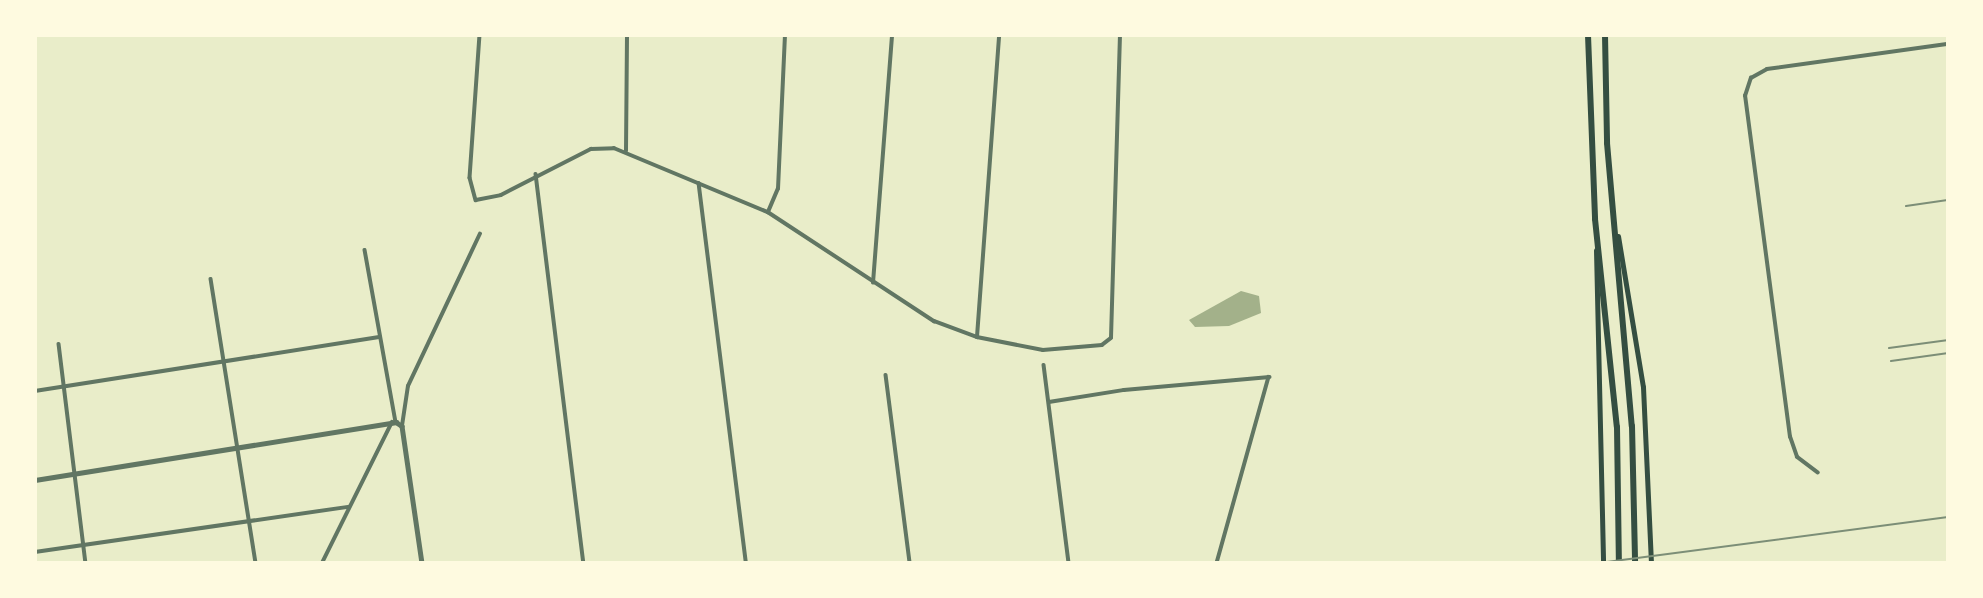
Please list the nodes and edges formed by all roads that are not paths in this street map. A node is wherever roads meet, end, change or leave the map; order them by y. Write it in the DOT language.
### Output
graph roads {
  1 [pos="480,35"];
  2 [pos="627,35"];
  3 [pos="785,35"];
  4 [pos="892,35"];
  5 [pos="999,35"];
  6 [pos="1120,35"];
  7 [pos="1588,35"];
  8 [pos="1605,35"];
  9 [pos="1948,44"];
  10 [pos="626,151"];
  11 [pos="536,174"];
  12 [pos="699,183"];
  13 [pos="768,212"];
  14 [pos="1614,217"];
  15 [pos="1595,219"];
  16 [pos="480,234"];
  17 [pos="365,250"];
  18 [pos="211,279"];
  19 [pos="873,283"];
  20 [pos="379,337"];
  21 [pos="976,337"];
  22 [pos="59,344"];
  23 [pos="225,361"];
  24 [pos="1044,365"];
  25 [pos="886,375"];
  26 [pos="64,389"];
  27 [pos="35,391"];
  28 [pos="1049,402"];
  29 [pos="394,422"];
  30 [pos="402,426"];
  31 [pos="236,449"];
  32 [pos="1818,473"];
  33 [pos="75,474"];
  34 [pos="35,480"];
  35 [pos="348,507"];
  36 [pos="250,521"];
  37 [pos="83,547"];
  38 [pos="35,552"];
  39 [pos="86,563"];
  40 [pos="256,563"];
  41 [pos="321,563"];
  42 [pos="422,563"];
  43 [pos="584,563"];
  44 [pos="746,563"];
  45 [pos="910,563"];
  46 [pos="1069,563"];
  47 [pos="1217,563"];
  48 [pos="1603,563"];
  49 [pos="1619,563"];
  50 [pos="1634,563"];
  51 [pos="1651,563"];
  1 -- 11 [label="street"];
  2 -- 10 [label="street"];
  3 -- 13 [label="street"];
  4 -- 19 [label="street"];
  5 -- 21 [label="street"];
  6 -- 21 [label="street"];
  7 -- 15 [label="highway"];
  8 -- 14 [label="highway"];
  9 -- 32 [label="street"];
  10 -- 11 [label="street"];
  10 -- 12 [label="street"];
  11 -- 43 [label="street"];
  12 -- 13 [label="street"];
  12 -- 44 [label="street"];
  13 -- 19 [label="street"];
  14 -- 50 [label="highway"];
  14 -- 51 [label="main road"];
  15 -- 48 [label="main road"];
  15 -- 49 [label="highway"];
  16 -- 30 [label="street"];
  17 -- 20 [label="street"];
  18 -- 23 [label="street"];
  19 -- 21 [label="street"];
  20 -- 23 [label="street"];
  20 -- 29 [label="street"];
  22 -- 26 [label="street"];
  23 -- 26 [label="street"];
  23 -- 31 [label="street"];
  24 -- 28 [label="street"];
  25 -- 45 [label="street"];
  26 -- 27 [label="street"];
  26 -- 33 [label="street"];
  28 -- 46 [label="street"];
  28 -- 47 [label="street"];
  29 -- 30 [label="street"];
  29 -- 31 [label="street"];
  29 -- 35 [label="street"];
  30 -- 42 [label="street"];
  31 -- 33 [label="street"];
  31 -- 36 [label="street"];
  33 -- 34 [label="street"];
  33 -- 37 [label="street"];
  35 -- 36 [label="street"];
  35 -- 41 [label="street"];
  36 -- 37 [label="street"];
  36 -- 40 [label="street"];
  37 -- 38 [label="street"];
  37 -- 39 [label="street"];
}
